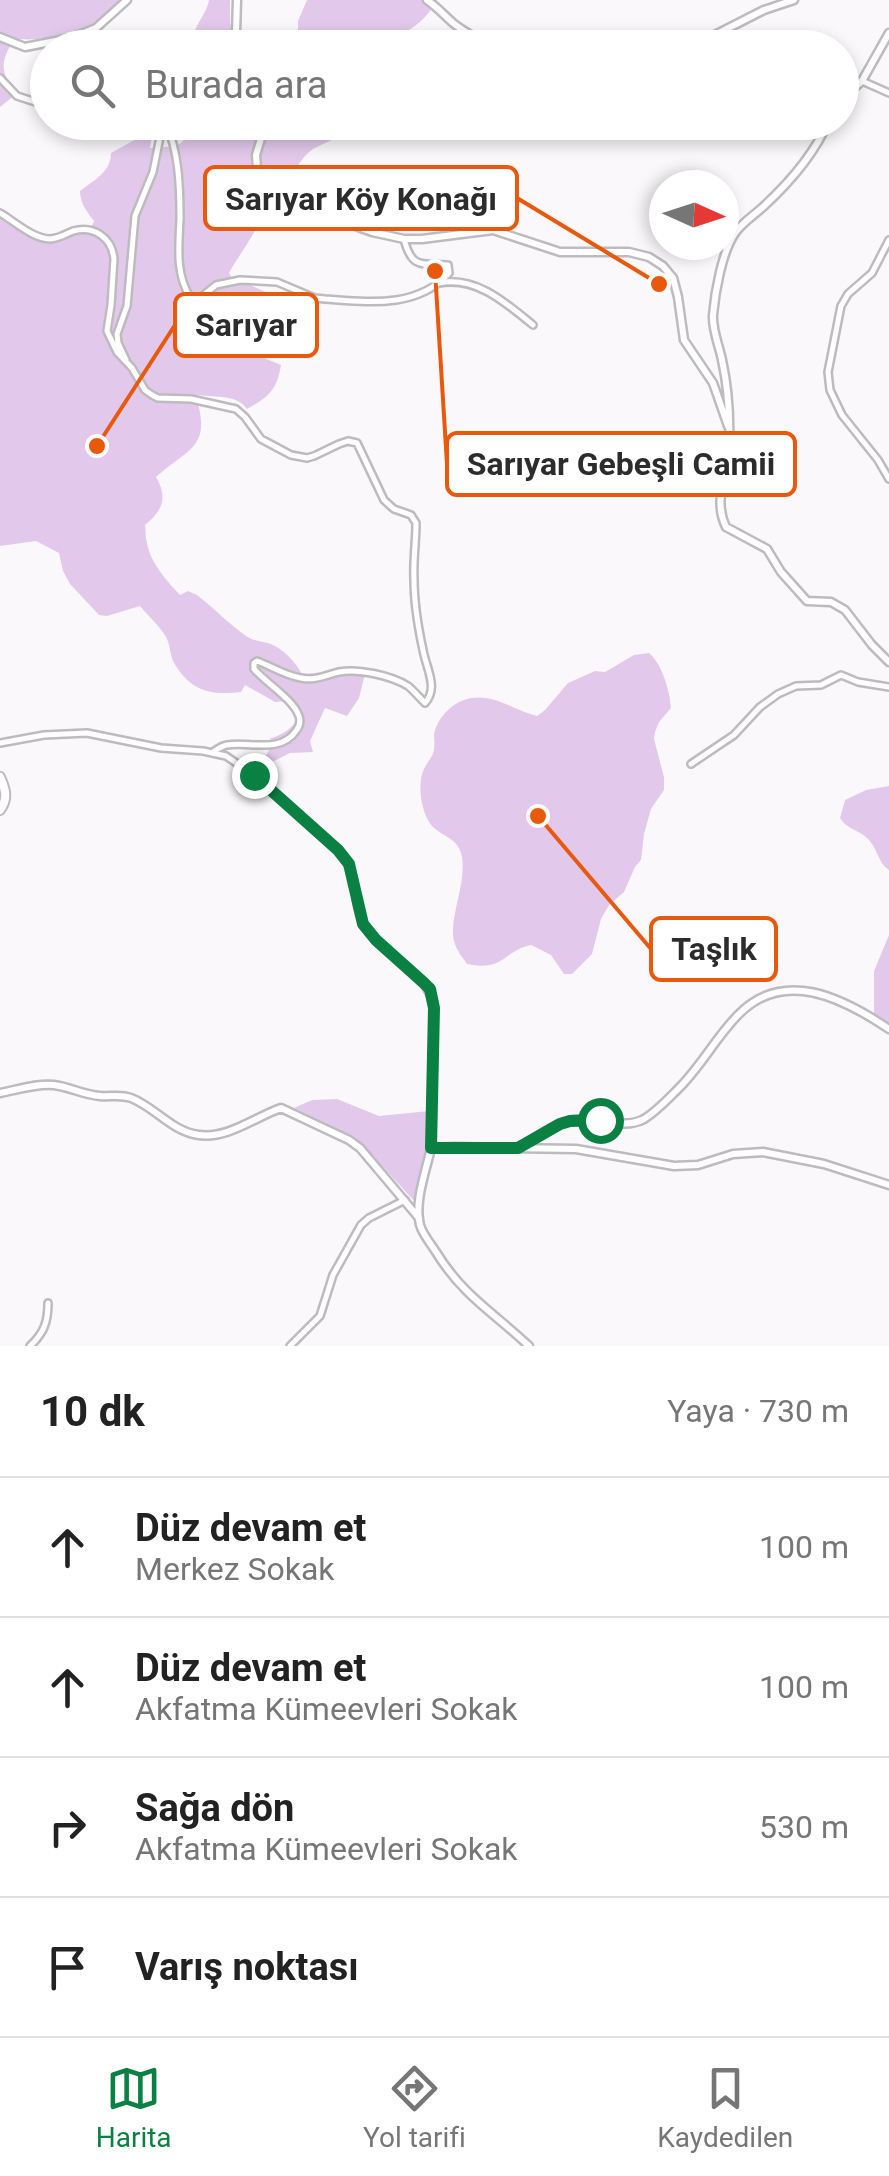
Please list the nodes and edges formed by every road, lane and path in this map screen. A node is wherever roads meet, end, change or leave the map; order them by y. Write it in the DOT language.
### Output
graph roads {
  1 [pos="126,0"];
  2 [pos="238,0"];
  3 [pos="426,0"];
  4 [pos="794,0"];
  5 [pos="91,30"];
  6 [pos="236,30"];
  7 [pos="466,30"];
  8 [pos="725,30"];
  9 [pos="889,33"];
  10 [pos="0,37"];
  11 [pos="30,46"];
  12 [pos="0,78"];
  13 [pos="862,81"];
  14 [pos="859,84"];
  15 [pos="889,93"];
  16 [pos="30,100"];
  17 [pos="160,140"];
  18 [pos="172,140"];
  19 [pos="261,140"];
  20 [pos="819,140"];
  21 [pos="0,212"];
  22 [pos="404,238"];
  23 [pos="889,240"];
  24 [pos="438,284"];
  25 [pos="532,324"];
  26 [pos="128,364"];
  27 [pos="728,426"];
  28 [pos="889,479"];
  29 [pos="889,662"];
  30 [pos="889,687"];
  31 [pos="0,743"];
  32 [pos="213,752"];
  33 [pos="691,764"];
  34 [pos="0,777"];
  35 [pos="0,810"];
  36 [pos="889,1029"];
  37 [pos="0,1093"];
  38 [pos="431,1148"];
  39 [pos="518,1148"];
  40 [pos="889,1185"];
  41 [pos="405,1200"];
  42 [pos="420,1218"];
  43 [pos="48,1303"];
  44 [pos="30,1346"];
  45 [pos="290,1346"];
  46 [pos="529,1346"];
  1 -- 5 [label="street"];
  2 -- 6 [label="street"];
  3 -- 7 [label="street"];
  4 -- 8 [label="street"];
  9 -- 13 [label="street"];
  10 -- 11 [label="street"];
  12 -- 16 [label="street"];
  13 -- 14 [label="street"];
  13 -- 15 [label="street"];
  17 -- 26 [label="street"];
  18 -- 24 [label="street"];
  19 -- 22 [label="street"];
  20 -- 27 [label="street"];
  21 -- 26 [label="street"];
  22 -- 24 [label="street"];
  22 -- 27 [label="street"];
  23 -- 28 [label="street"];
  24 -- 25 [label="street"];
  26 -- 32 [label="street"];
  27 -- 29 [label="street"];
  30 -- 33 [label="street"];
  31 -- 32 [label="street"];
  32 -- 38 [label="street"];
  34 -- 35 [label="main road"];
  36 -- 39 [label="street"];
  37 -- 41 [label="street"];
  38 -- 39 [label="street"];
  38 -- 42 [label="street"];
  39 -- 40 [label="street"];
  41 -- 42 [label="street"];
  41 -- 45 [label="street"];
  42 -- 46 [label="street"];
  43 -- 44 [label="street"];
}
